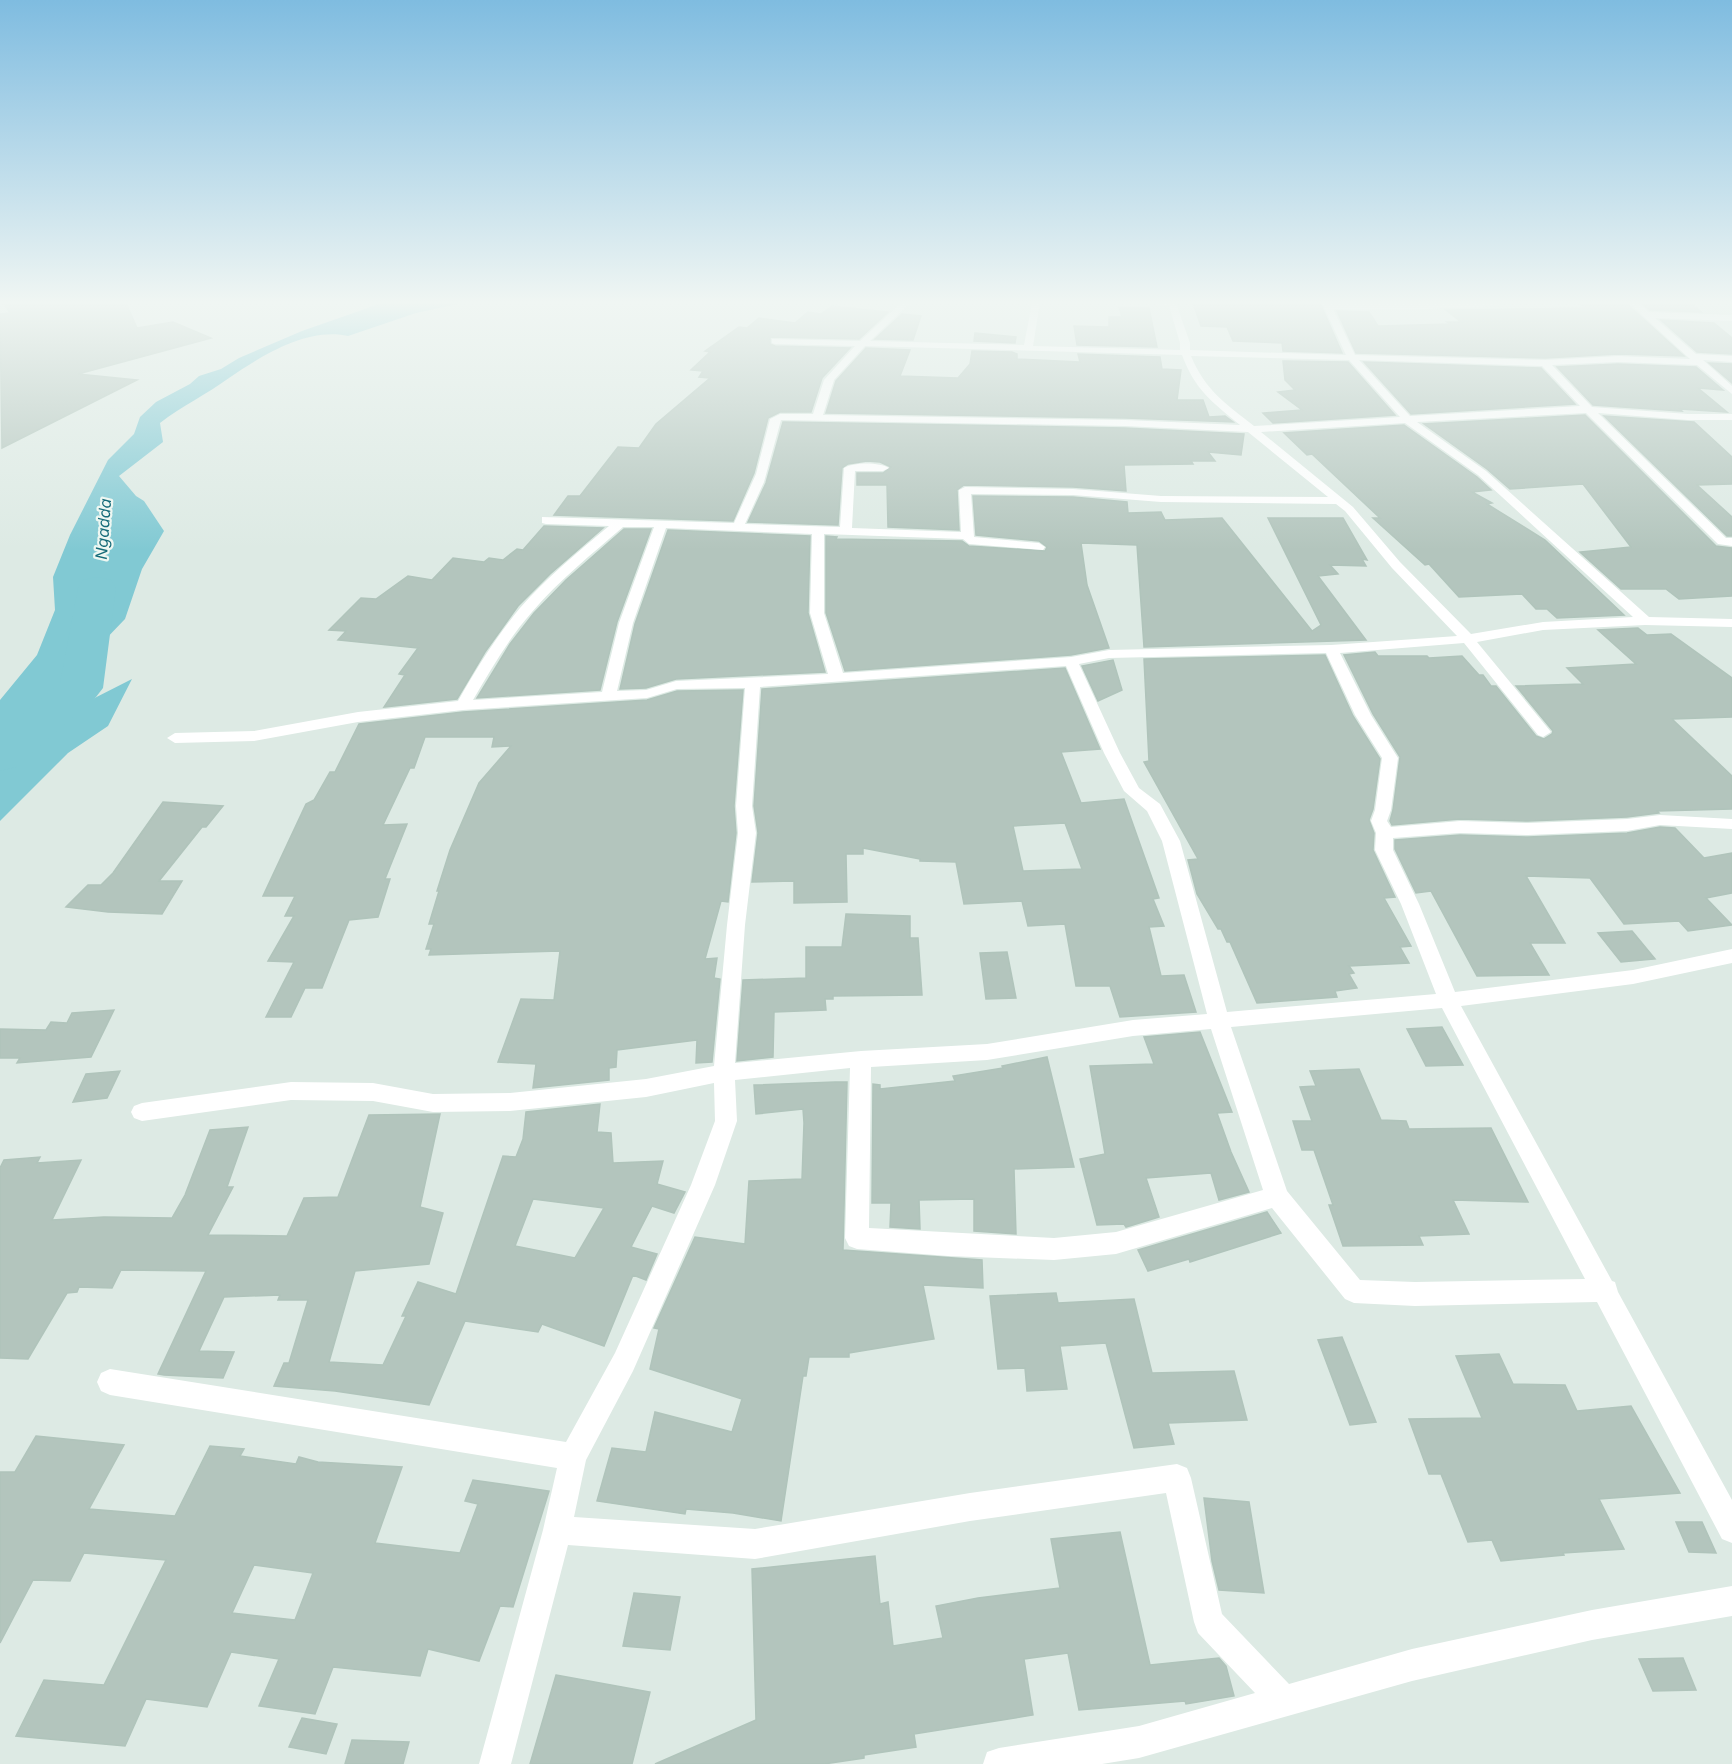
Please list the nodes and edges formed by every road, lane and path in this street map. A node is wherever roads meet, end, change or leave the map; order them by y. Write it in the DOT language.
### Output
graph roads {
  1 [pos="827,385"];
  2 [pos="1203,385"];
  3 [pos="1377,385"];
  4 [pos="1565,385"];
  5 [pos="1588,410"];
  6 [pos="817,417"];
  7 [pos="1732,417"];
  8 [pos="1408,420"];
  9 [pos="1253,429"];
  10 [pos="883,468"];
  11 [pos="1340,501"];
  12 [pos="546,520"];
  13 [pos="620,523"];
  14 [pos="661,524"];
  15 [pos="737,528"];
  16 [pos="818,531"];
  17 [pos="846,532"];
  18 [pos="967,536"];
  19 [pos="1732,542"];
  20 [pos="1038,547"];
  21 [pos="1645,621"];
  22 [pos="1732,623"];
  23 [pos="1468,639"];
  24 [pos="1331,649"];
  25 [pos="1071,661"];
  26 [pos="837,679"];
  27 [pos="753,683"];
  28 [pos="608,697"];
  29 [pos="463,705"];
  30 [pos="1543,732"];
  31 [pos="175,738"];
  32 [pos="1732,824"];
  33 [pos="1386,833"];
  34 [pos="1732,956"];
  35 [pos="1448,1000"];
  36 [pos="1219,1022"];
  37 [pos="861,1059"];
  38 [pos="724,1073"];
  39 [pos="142,1112"];
  40 [pos="1277,1196"];
  41 [pos="1606,1290"];
  42 [pos="110,1382"];
  43 [pos="573,1458"];
  44 [pos="1732,1528"];
  45 [pos="557,1530"];
  46 [pos="1732,1600"];
  47 [pos="1284,1701"];
  48 [pos="495,1764"];
  49 [pos="999,1764"];
  1 -- 6 [label="street"];
  2 -- 9 [label="street"];
  3 -- 8 [label="street"];
  4 -- 5 [label="street"];
  5 -- 7 [label="street"];
  5 -- 8 [label="street"];
  5 -- 19 [label="street"];
  6 -- 9 [label="street"];
  6 -- 15 [label="street"];
  8 -- 9 [label="street"];
  8 -- 21 [label="street"];
  9 -- 11 [label="street"];
  10 -- 17 [label="street"];
  11 -- 18 [label="street"];
  11 -- 23 [label="street"];
  12 -- 13 [label="street"];
  13 -- 14 [label="street"];
  13 -- 29 [label="street"];
  14 -- 15 [label="street"];
  14 -- 28 [label="street"];
  15 -- 16 [label="street"];
  16 -- 17 [label="street"];
  16 -- 26 [label="street"];
  17 -- 18 [label="street"];
  18 -- 20 [label="street"];
  21 -- 22 [label="street"];
  21 -- 23 [label="street"];
  23 -- 24 [label="street"];
  23 -- 30 [label="street"];
  24 -- 25 [label="street"];
  24 -- 33 [label="street"];
  25 -- 26 [label="street"];
  25 -- 36 [label="street"];
  26 -- 27 [label="street"];
  27 -- 28 [label="street"];
  27 -- 38 [label="street"];
  28 -- 29 [label="street"];
  29 -- 31 [label="street"];
  32 -- 33 [label="street"];
  33 -- 35 [label="street"];
  34 -- 35 [label="street"];
  35 -- 36 [label="street"];
  35 -- 41 [label="street"];
  36 -- 37 [label="street"];
  36 -- 40 [label="street"];
  37 -- 38 [label="street"];
  37 -- 40 [label="street"];
  38 -- 39 [label="street"];
  38 -- 43 [label="street"];
  40 -- 41 [label="street"];
  41 -- 44 [label="street"];
  42 -- 43 [label="street"];
  43 -- 45 [label="street"];
  45 -- 47 [label="street"];
  45 -- 48 [label="street"];
  46 -- 47 [label="street"];
  47 -- 49 [label="street"];
}
